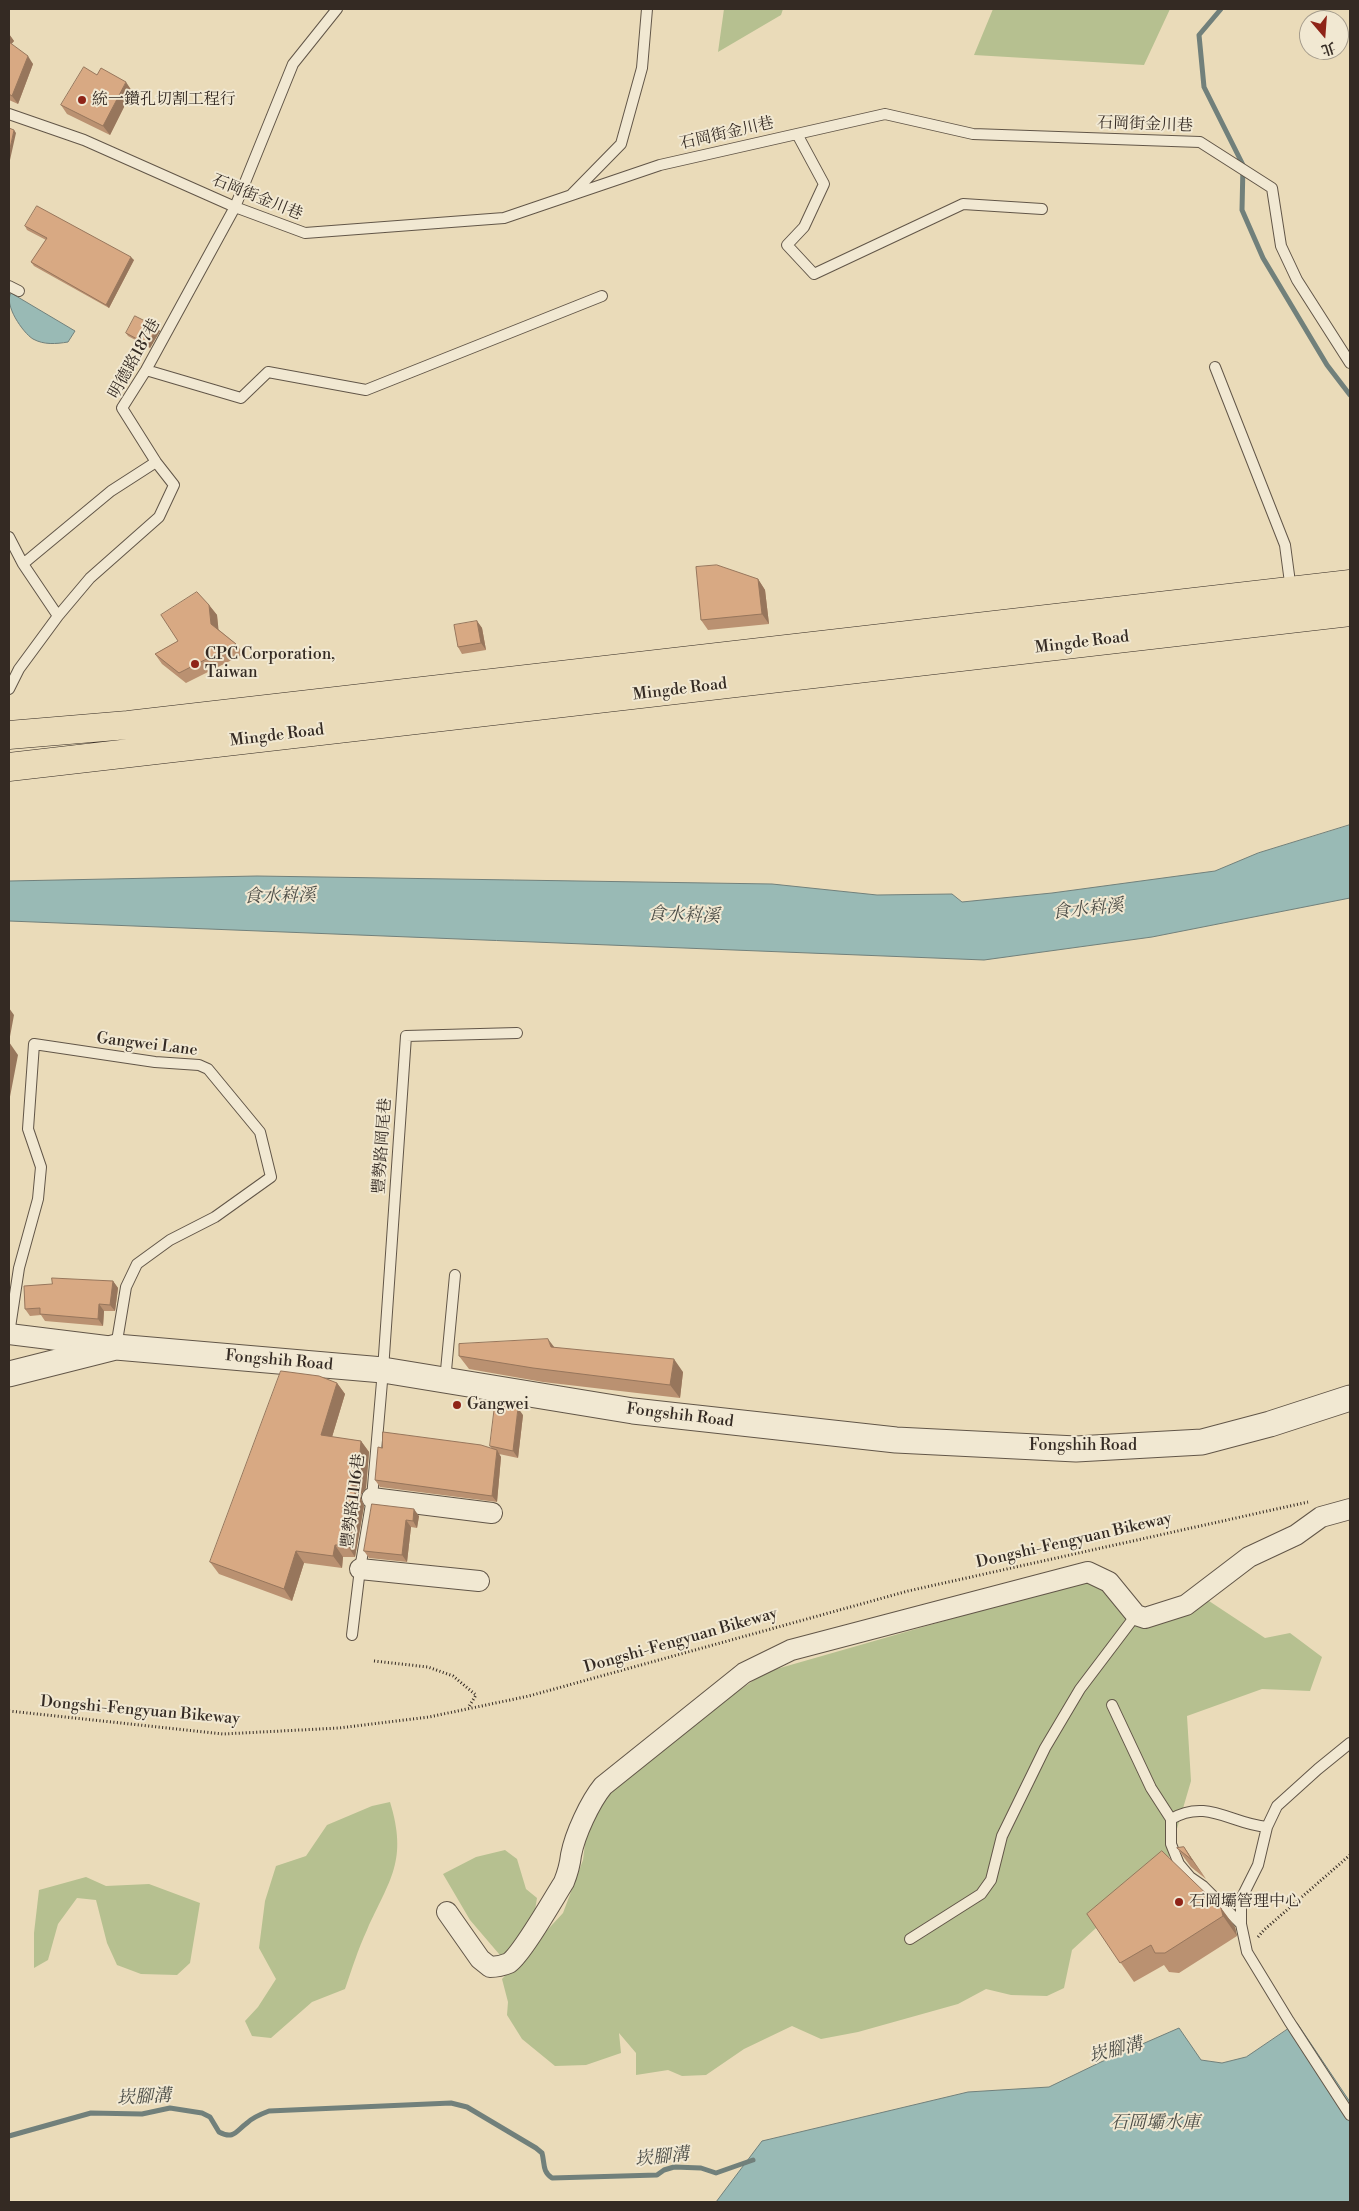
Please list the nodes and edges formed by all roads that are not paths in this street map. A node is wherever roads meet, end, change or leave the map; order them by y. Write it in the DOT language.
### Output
graph roads {
  1 [pos="337,9"];
  2 [pos="647,9"];
  3 [pos="9,114"];
  4 [pos="797,134"];
  5 [pos="569,196"];
  6 [pos="235,207"];
  7 [pos="1042,209"];
  8 [pos="9,286"];
  9 [pos="19,291"];
  10 [pos="602,296"];
  11 [pos="1350,364"];
  12 [pos="1215,367"];
  13 [pos="146,370"];
  14 [pos="156,462"];
  15 [pos="9,537"];
  16 [pos="23,564"];
  17 [pos="1350,584"];
  18 [pos="1291,591"];
  19 [pos="1350,612"];
  20 [pos="58,616"];
  21 [pos="9,689"];
  22 [pos="307,704"];
  23 [pos="311,732"];
  24 [pos="9,735"];
  25 [pos="9,767"];
  26 [pos="517,1033"];
  27 [pos="454,1274"];
  28 [pos="9,1334"];
  29 [pos="116,1348"];
  30 [pos="383,1370"];
  31 [pos="9,1374"];
  32 [pos="445,1381"];
  33 [pos="1350,1398"];
  34 [pos="372,1498"];
  35 [pos="1350,1509"];
  36 [pos="492,1512"];
  37 [pos="360,1568"];
  38 [pos="479,1581"];
  39 [pos="1136,1615"];
  40 [pos="352,1635"];
  41 [pos="1112,1705"];
  42 [pos="1350,1744"];
  43 [pos="1171,1819"];
  44 [pos="1266,1827"];
  45 [pos="447,1912"];
  46 [pos="1241,1924"];
  47 [pos="910,1939"];
  48 [pos="1350,2115"];
  1 -- 6 [label="lane, 明德路187巷"];
  2 -- 5 [label="lane"];
  3 -- 6 [label="lane, 石岡街金川巷"];
  4 -- 5 [label="lane, 石岡街金川巷"];
  4 -- 7 [label="lane"];
  4 -- 11 [label="lane, 石岡街金川巷"];
  5 -- 6 [label="lane, 石岡街金川巷"];
  6 -- 13 [label="lane, 明德路187巷"];
  8 -- 9 [label="lane"];
  10 -- 13 [label="lane"];
  12 -- 18 [label="lane"];
  13 -- 14 [label="lane, 明德路187巷"];
  14 -- 16 [label="lane"];
  14 -- 20 [label="lane, 明德路187巷"];
  15 -- 16 [label="lane"];
  16 -- 20 [label="lane"];
  17 -- 18 [label="main road, Mingde Road"];
  18 -- 22 [label="main road, Mingde Road"];
  19 -- 23 [label="main road, Mingde Road"];
  20 -- 21 [label="lane, 明德路187巷"];
  22 -- 23 [label="main road"];
  22 -- 24 [label="main road, Mingde Road"];
  23 -- 25 [label="main road, Mingde Road"];
  26 -- 30 [label="lane, 豐勢路岡尾巷"];
  27 -- 32 [label="lane"];
  28 -- 29 [label="street"];
  28 -- 29 [label="lane, Gangwei Lane"];
  29 -- 30 [label="street, Fongshih Road"];
  29 -- 31 [label="street, Fongshih Road"];
  30 -- 32 [label="street, Fongshih Road"];
  30 -- 34 [label="lane, 豐勢路1116巷"];
  32 -- 33 [label="street, Fongshih Road"];
  34 -- 36 [label="street"];
  34 -- 37 [label="lane, 豐勢路1116巷"];
  35 -- 39 [label="street"];
  37 -- 38 [label="street"];
  37 -- 40 [label="lane, 豐勢路1116巷"];
  39 -- 45 [label="street"];
  39 -- 47 [label="lane"];
  41 -- 43 [label="lane"];
  42 -- 44 [label="lane"];
  43 -- 44 [label="lane"];
  43 -- 46 [label="lane"];
  44 -- 46 [label="lane"];
  46 -- 48 [label="lane"];
}
